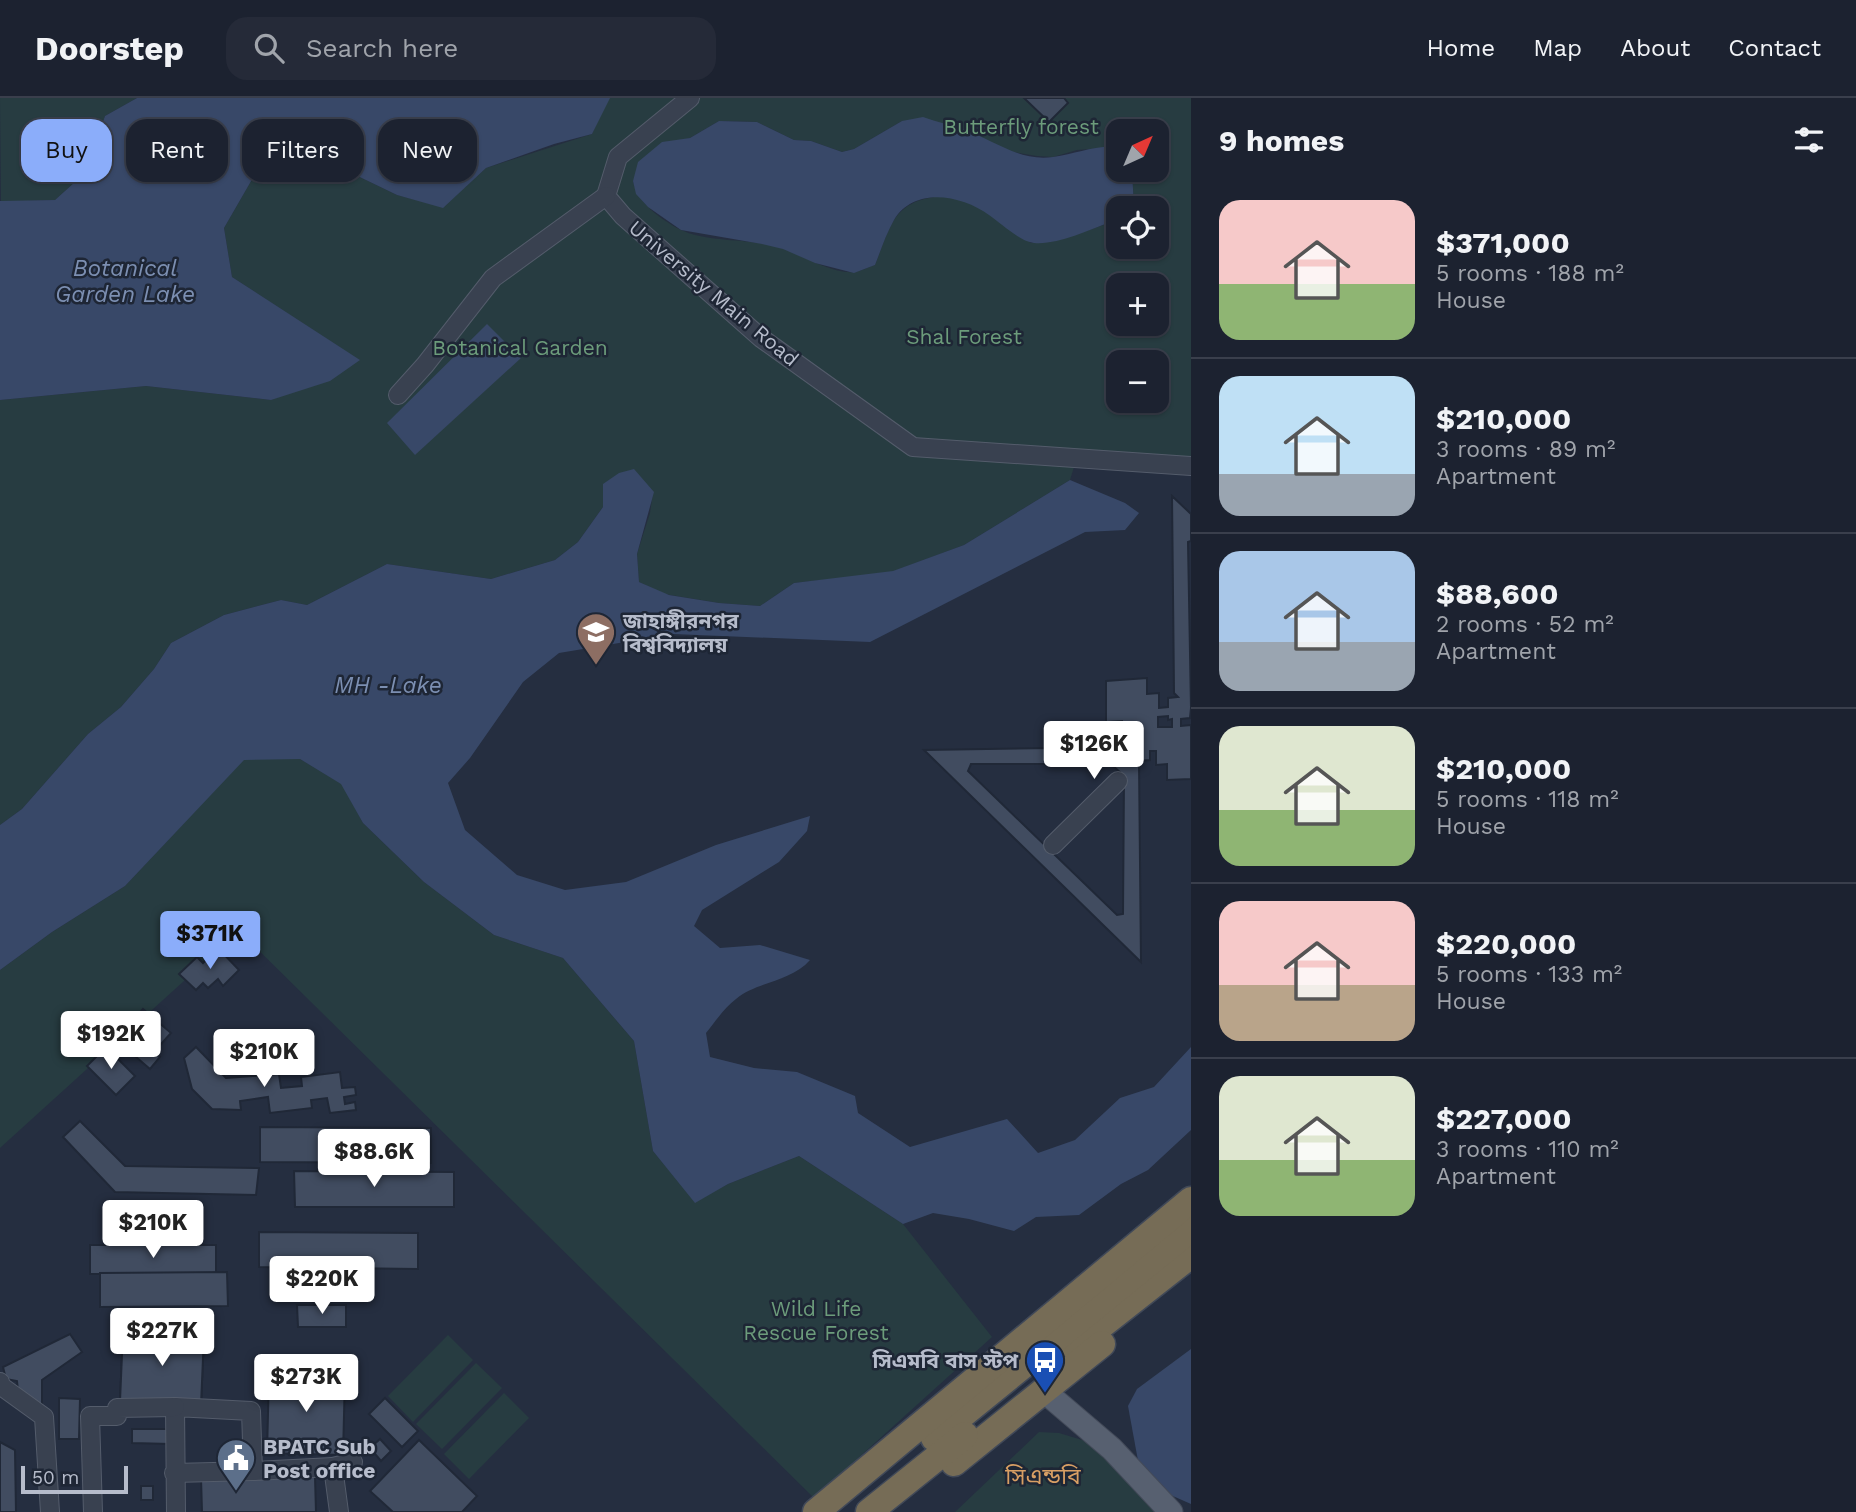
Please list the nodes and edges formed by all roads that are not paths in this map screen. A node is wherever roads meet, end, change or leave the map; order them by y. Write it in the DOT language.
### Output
graph roads {
  1 [pos="690,98"];
  2 [pos="606,195"];
  3 [pos="398,395"];
  4 [pos="1191,466"];
  5 [pos="1118,781"];
  6 [pos="1053,845"];
  7 [pos="1191,1200"];
  8 [pos="1191,1230"];
  9 [pos="1191,1255"];
  10 [pos="1191,1274"];
  11 [pos="0,1382"];
  12 [pos="1044,1391"];
  13 [pos="175,1407"];
  14 [pos="353,1462"];
  15 [pos="333,1467"];
  16 [pos="253,1471"];
  17 [pos="174,1472"];
  18 [pos="50,1512"];
  19 [pos="93,1512"];
  20 [pos="176,1512"];
  21 [pos="339,1512"];
  22 [pos="816,1512"];
  23 [pos="843,1512"];
  24 [pos="869,1512"];
  25 [pos="891,1512"];
  26 [pos="1171,1512"];
  1 -- 2 [label="street"];
  2 -- 3 [label="street"];
  2 -- 4 [label="street, University Main Road"];
  5 -- 6 [label="street"];
  7 -- 22 [label="highway"];
  8 -- 23 [label="highway"];
  9 -- 24 [label="highway"];
  10 -- 12 [label="highway"];
  11 -- 18 [label="street"];
  12 -- 25 [label="highway"];
  12 -- 26 [label="main road"];
  13 -- 16 [label="street"];
  13 -- 17 [label="street"];
  13 -- 19 [label="street"];
  14 -- 15 [label="street"];
  15 -- 16 [label="street"];
  15 -- 21 [label="street"];
  16 -- 17 [label="street"];
  17 -- 20 [label="street"];
}
